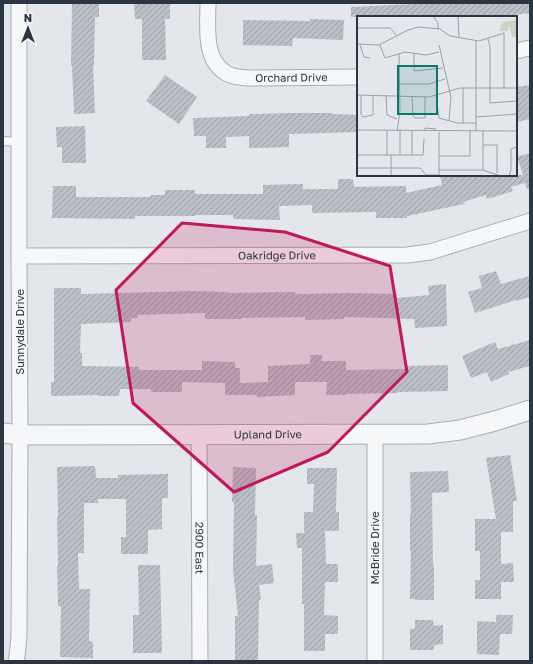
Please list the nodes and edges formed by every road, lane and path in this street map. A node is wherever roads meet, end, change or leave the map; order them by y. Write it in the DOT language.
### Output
graph roads {
  1 [pos="20,3"];
  2 [pos="208,3"];
  3 [pos="530,48"];
  4 [pos="517,51"];
  5 [pos="357,77"];
  6 [pos="3,141"];
  7 [pos="19,142"];
  8 [pos="530,221"];
  9 [pos="19,256"];
  10 [pos="530,410"];
  11 [pos="12,434"];
  12 [pos="199,435"];
  13 [pos="375,435"];
  14 [pos="16,661"];
  15 [pos="200,661"];
  16 [pos="375,661"];
  1 -- 7 [label="street, Sunnydale Drive"];
  2 -- 5 [label="street, Orchard Drive"];
  3 -- 4 [label="street"];
  6 -- 7 [label="lane"];
  7 -- 9 [label="street, Sunnydale Drive"];
  8 -- 9 [label="street, Oakridge Drive"];
  9 -- 11 [label="street, Sunnydale Drive"];
  10 -- 13 [label="street, Upland Drive"];
  11 -- 12 [label="street, Upland Drive"];
  11 -- 14 [label="street, Sunnydale Drive"];
  12 -- 13 [label="street, Upland Drive"];
  12 -- 15 [label="street, 2900 East"];
  13 -- 16 [label="street, McBride Drive"];
}
